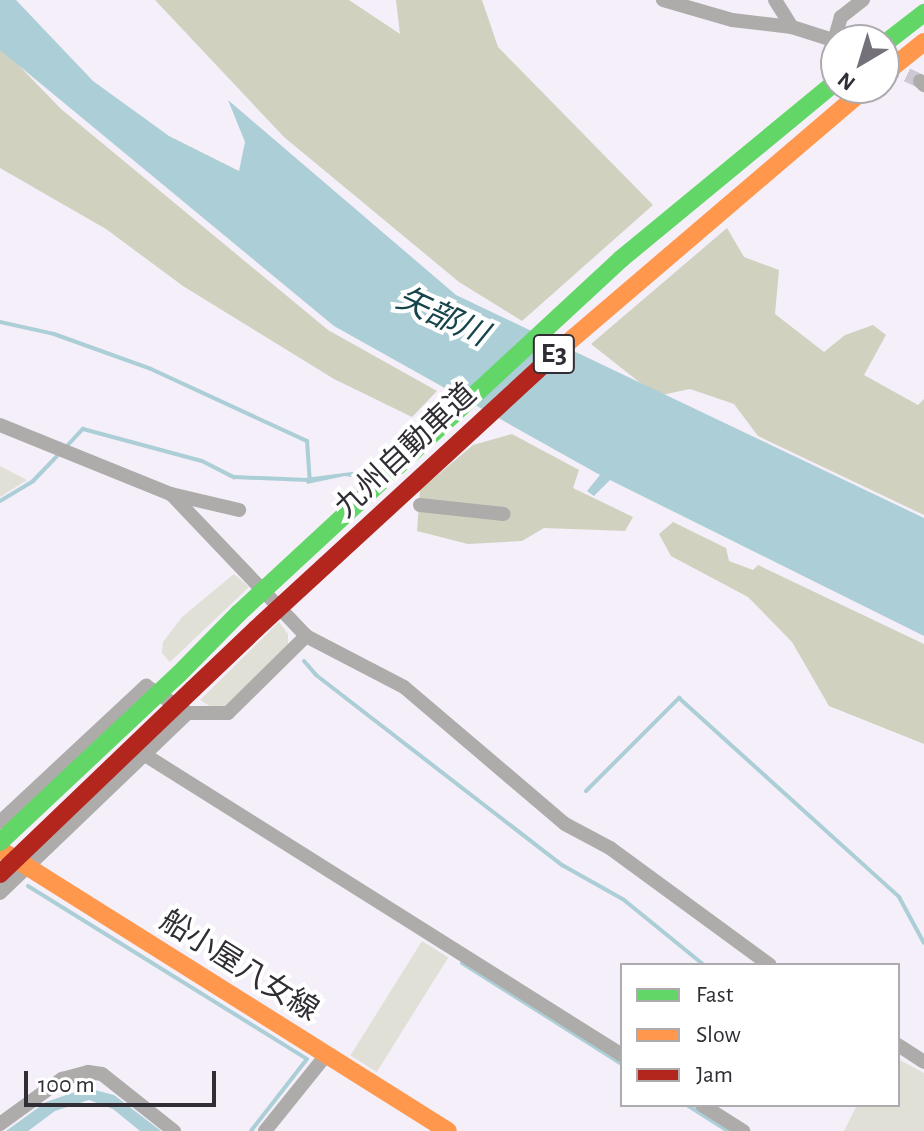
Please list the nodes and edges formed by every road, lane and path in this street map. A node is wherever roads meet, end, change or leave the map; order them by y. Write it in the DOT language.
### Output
graph roads {
  1 [pos="663,0"];
  2 [pos="775,0"];
  3 [pos="863,0"];
  4 [pos="924,13"];
  5 [pos="839,24"];
  6 [pos="792,27"];
  7 [pos="900,32"];
  8 [pos="820,36"];
  9 [pos="924,42"];
  10 [pos="900,61"];
  11 [pos="820,95"];
  12 [pos="847,104"];
  13 [pos="0,425"];
  14 [pos="171,494"];
  15 [pos="420,505"];
  16 [pos="239,510"];
  17 [pos="504,514"];
  18 [pos="306,636"];
  19 [pos="188,713"];
  20 [pos="145,755"];
  21 [pos="0,822"];
  22 [pos="0,842"];
  23 [pos="0,849"];
  24 [pos="29,866"];
  25 [pos="0,874"];
  26 [pos="0,893"];
  27 [pos="767,963"];
  28 [pos="900,1046"];
  29 [pos="327,1054"];
  30 [pos="620,1054"];
  31 [pos="924,1062"];
  32 [pos="705,1107"];
  33 [pos="0,1124"];
  34 [pos="174,1131"];
  35 [pos="265,1131"];
  36 [pos="448,1131"];
  37 [pos="743,1131"];
  1 -- 6 [label="street"];
  2 -- 6 [label="street"];
  3 -- 5 [label="street"];
  4 -- 7 [label="main road"];
  6 -- 8 [label="street"];
  9 -- 10 [label="main road"];
  11 -- 22 [label="main road, 九州自動車道 / E3, bridge"];
  12 -- 25 [label="main road, 九州自動車道 / E3, bridge"];
  13 -- 14 [label="street"];
  14 -- 16 [label="street"];
  14 -- 18 [label="street"];
  15 -- 17 [label="street"];
  18 -- 19 [label="street"];
  18 -- 27 [label="street"];
  19 -- 20 [label="street"];
  19 -- 21 [label="street"];
  20 -- 24 [label="street"];
  20 -- 30 [label="street"];
  23 -- 24 [label="main road, 船小屋八女線"];
  24 -- 26 [label="street"];
  24 -- 29 [label="main road, 船小屋八女線"];
  28 -- 31 [label="street"];
  29 -- 35 [label="street"];
  29 -- 36 [label="main road, 船小屋八女線"];
  32 -- 37 [label="street"];
  33 -- 34 [label="street"];
}
